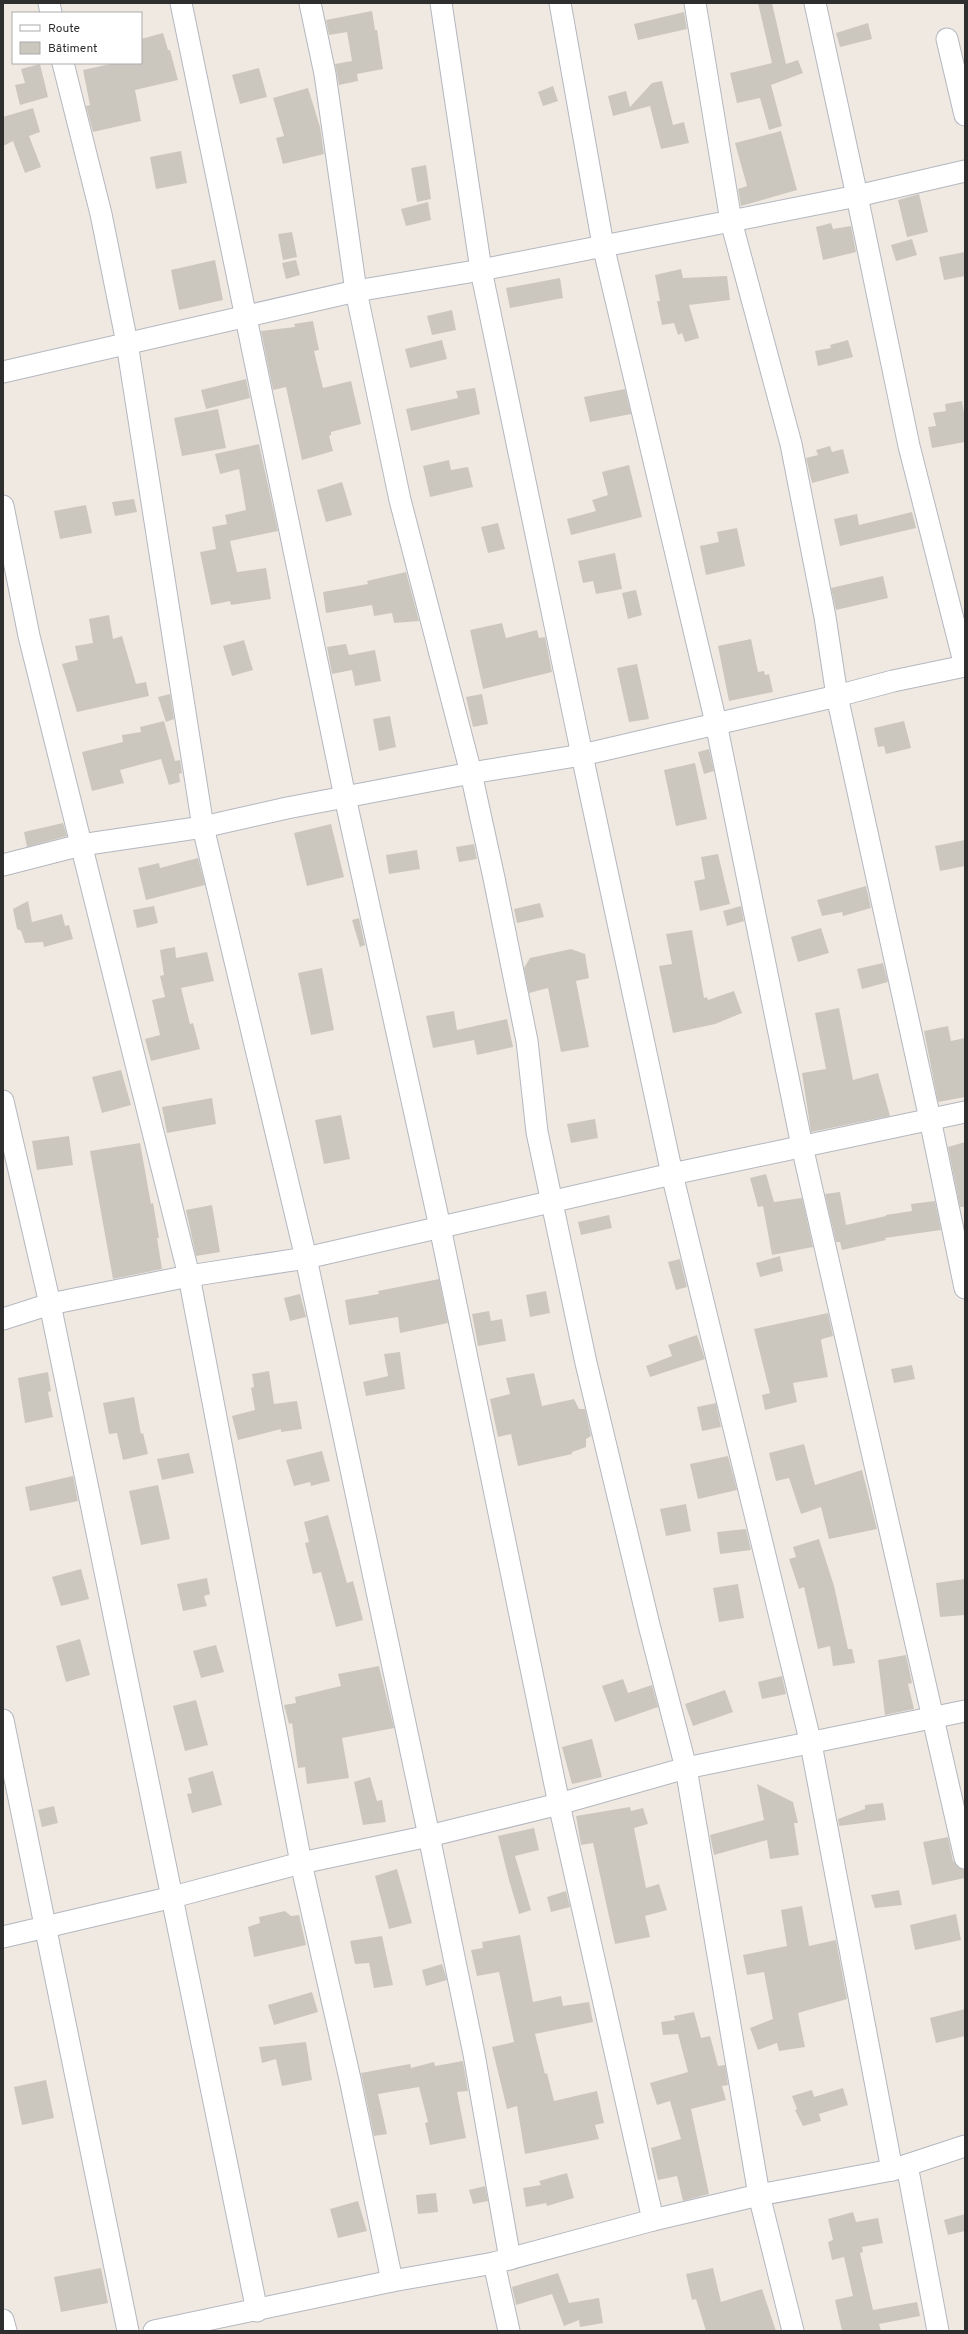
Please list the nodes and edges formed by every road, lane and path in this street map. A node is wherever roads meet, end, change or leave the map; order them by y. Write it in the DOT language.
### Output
graph roads {
  1 [pos="181,3"];
  2 [pos="310,3"];
  3 [pos="441,3"];
  4 [pos="560,3"];
  5 [pos="695,3"];
  6 [pos="814,3"];
  7 [pos="947,39"];
  8 [pos="64,64"];
  9 [pos="965,115"];
  10 [pos="965,171"];
  11 [pos="857,196"];
  12 [pos="731,221"];
  13 [pos="602,245"];
  14 [pos="481,270"];
  15 [pos="356,291"];
  16 [pos="244,317"];
  17 [pos="127,343"];
  18 [pos="3,372"];
  19 [pos="3,506"];
  20 [pos="965,666"];
  21 [pos="837,696"];
  22 [pos="716,723"];
  23 [pos="582,755"];
  24 [pos="471,773"];
  25 [pos="345,797"];
  26 [pos="203,828"];
  27 [pos="81,845"];
  28 [pos="3,865"];
  29 [pos="3,1101"];
  30 [pos="965,1112"];
  31 [pos="930,1119"];
  32 [pos="802,1146"];
  33 [pos="672,1174"];
  34 [pos="553,1201"];
  35 [pos="440,1227"];
  36 [pos="306,1258"];
  37 [pos="189,1276"];
  38 [pos="965,1288"];
  39 [pos="50,1304"];
  40 [pos="3,1319"];
  41 [pos="965,1711"];
  42 [pos="933,1718"];
  43 [pos="3,1720"];
  44 [pos="811,1744"];
  45 [pos="686,1768"];
  46 [pos="559,1804"];
  47 [pos="430,1836"];
  48 [pos="965,1858"];
  49 [pos="301,1863"];
  50 [pos="173,1897"];
  51 [pos="46,1927"];
  52 [pos="3,1937"];
  53 [pos="965,2146"];
  54 [pos="899,2168"];
  55 [pos="759,2195"];
  56 [pos="653,2220"];
  57 [pos="502,2261"];
  58 [pos="392,2281"];
  59 [pos="257,2311"];
  60 [pos="3,2320"];
  61 [pos="207,2325"];
  62 [pos="6,2331"];
  63 [pos="128,2331"];
  64 [pos="154,2331"];
  65 [pos="509,2331"];
  66 [pos="794,2331"];
  67 [pos="938,2331"];
  1 -- 16 [label="street"];
  2 -- 15 [label="street"];
  3 -- 14 [label="street"];
  4 -- 13 [label="street"];
  5 -- 12 [label="street"];
  6 -- 11 [label="street"];
  7 -- 9 [label="street"];
  8 -- 17 [label="street"];
  10 -- 11 [label="street"];
  11 -- 12 [label="street"];
  11 -- 20 [label="street"];
  12 -- 13 [label="street"];
  12 -- 21 [label="street"];
  13 -- 14 [label="street"];
  13 -- 22 [label="street"];
  14 -- 15 [label="street"];
  14 -- 23 [label="street"];
  15 -- 16 [label="street"];
  15 -- 24 [label="street"];
  16 -- 17 [label="street"];
  16 -- 25 [label="street"];
  17 -- 18 [label="street"];
  17 -- 26 [label="street"];
  19 -- 27 [label="street"];
  20 -- 21 [label="street"];
  21 -- 22 [label="street"];
  21 -- 31 [label="street"];
  22 -- 23 [label="street"];
  22 -- 32 [label="street"];
  23 -- 24 [label="street"];
  23 -- 33 [label="street"];
  24 -- 25 [label="street"];
  24 -- 34 [label="street"];
  25 -- 26 [label="street"];
  25 -- 35 [label="street"];
  26 -- 27 [label="street"];
  26 -- 36 [label="street"];
  27 -- 28 [label="street"];
  27 -- 37 [label="street"];
  29 -- 39 [label="street"];
  30 -- 31 [label="street"];
  31 -- 32 [label="street"];
  31 -- 38 [label="street"];
  32 -- 33 [label="street"];
  32 -- 42 [label="street"];
  33 -- 34 [label="street"];
  33 -- 44 [label="street"];
  34 -- 35 [label="street"];
  34 -- 45 [label="street"];
  35 -- 36 [label="street"];
  35 -- 46 [label="street"];
  36 -- 37 [label="street"];
  36 -- 47 [label="street"];
  37 -- 39 [label="street"];
  37 -- 49 [label="street"];
  39 -- 40 [label="street"];
  39 -- 50 [label="street"];
  41 -- 42 [label="street"];
  42 -- 44 [label="street"];
  42 -- 48 [label="street"];
  43 -- 51 [label="street"];
  44 -- 45 [label="street"];
  44 -- 54 [label="street"];
  45 -- 46 [label="street"];
  45 -- 55 [label="street"];
  46 -- 47 [label="street"];
  46 -- 56 [label="street"];
  47 -- 49 [label="street"];
  47 -- 57 [label="street"];
  49 -- 50 [label="street"];
  49 -- 58 [label="street"];
  50 -- 51 [label="street"];
  50 -- 59 [label="street"];
  51 -- 52 [label="street"];
  51 -- 63 [label="street"];
  53 -- 54 [label="street"];
  54 -- 55 [label="street"];
  54 -- 67 [label="street"];
  55 -- 56 [label="street"];
  55 -- 66 [label="street"];
  56 -- 57 [label="street"];
  57 -- 58 [label="street"];
  57 -- 65 [label="street"];
  58 -- 59 [label="street"];
  59 -- 61 [label="street"];
  60 -- 62 [label="street"];
  61 -- 64 [label="street"];
}
